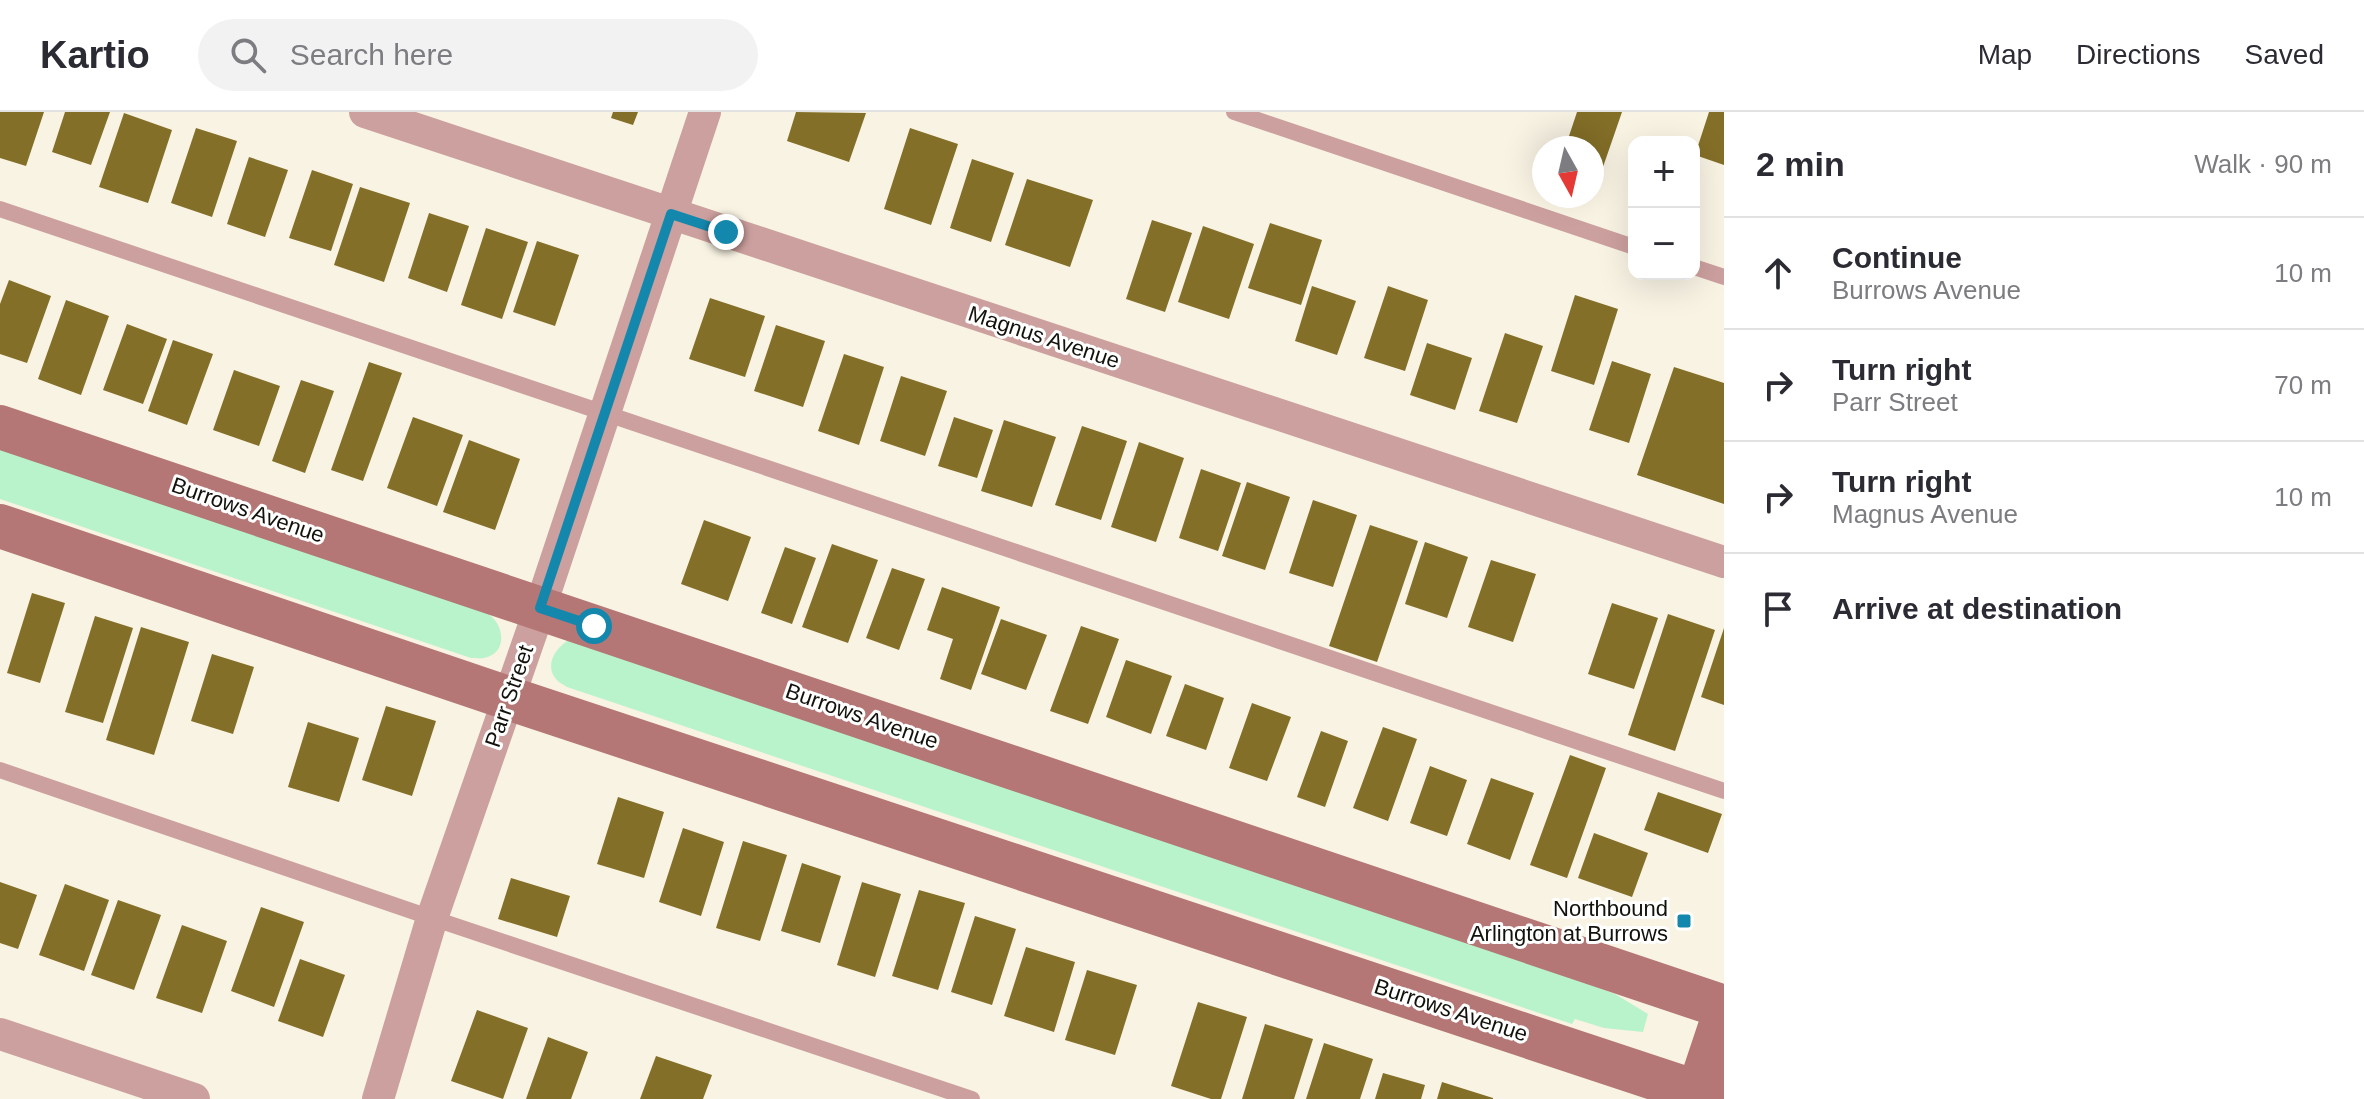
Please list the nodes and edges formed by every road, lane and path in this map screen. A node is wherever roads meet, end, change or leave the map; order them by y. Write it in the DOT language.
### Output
graph roads {
  1 [pos="365,112"];
  2 [pos="705,112"];
  3 [pos="1234,112"];
  4 [pos="0,209"];
  5 [pos="671,214"];
  6 [pos="1628,245"];
  7 [pos="1700,269"];
  8 [pos="1724,277"];
  9 [pos="605,412"];
  10 [pos="0,427"];
  11 [pos="0,526"];
  12 [pos="1724,562"];
  13 [pos="540,608"];
  14 [pos="508,698"];
  15 [pos="0,770"];
  16 [pos="1724,791"];
  17 [pos="432,918"];
  18 [pos="1724,1007"];
  19 [pos="1724,1015"];
  20 [pos="0,1034"];
  21 [pos="1704,1097"];
  22 [pos="194,1099"];
  23 [pos="378,1099"];
  24 [pos="972,1099"];
  1 -- 5 [label="street, Magnus Avenue"];
  2 -- 5 [label="street, Parr Street"];
  3 -- 6 [label="lane"];
  4 -- 9 [label="lane"];
  5 -- 9 [label="street, Parr Street"];
  5 -- 12 [label="street, Magnus Avenue"];
  7 -- 8 [label="lane"];
  9 -- 13 [label="street, Parr Street"];
  9 -- 16 [label="lane"];
  10 -- 13 [label="street, Burrows Avenue"];
  11 -- 14 [label="street, Burrows Avenue"];
  13 -- 14 [label="street, Parr Street"];
  13 -- 18 [label="street, Burrows Avenue"];
  14 -- 17 [label="street, Parr Street"];
  14 -- 21 [label="street, Burrows Avenue"];
  15 -- 17 [label="lane"];
  17 -- 23 [label="street, Parr Street"];
  17 -- 24 [label="lane"];
  19 -- 21 [label="street"];
  20 -- 22 [label="street"];
}
